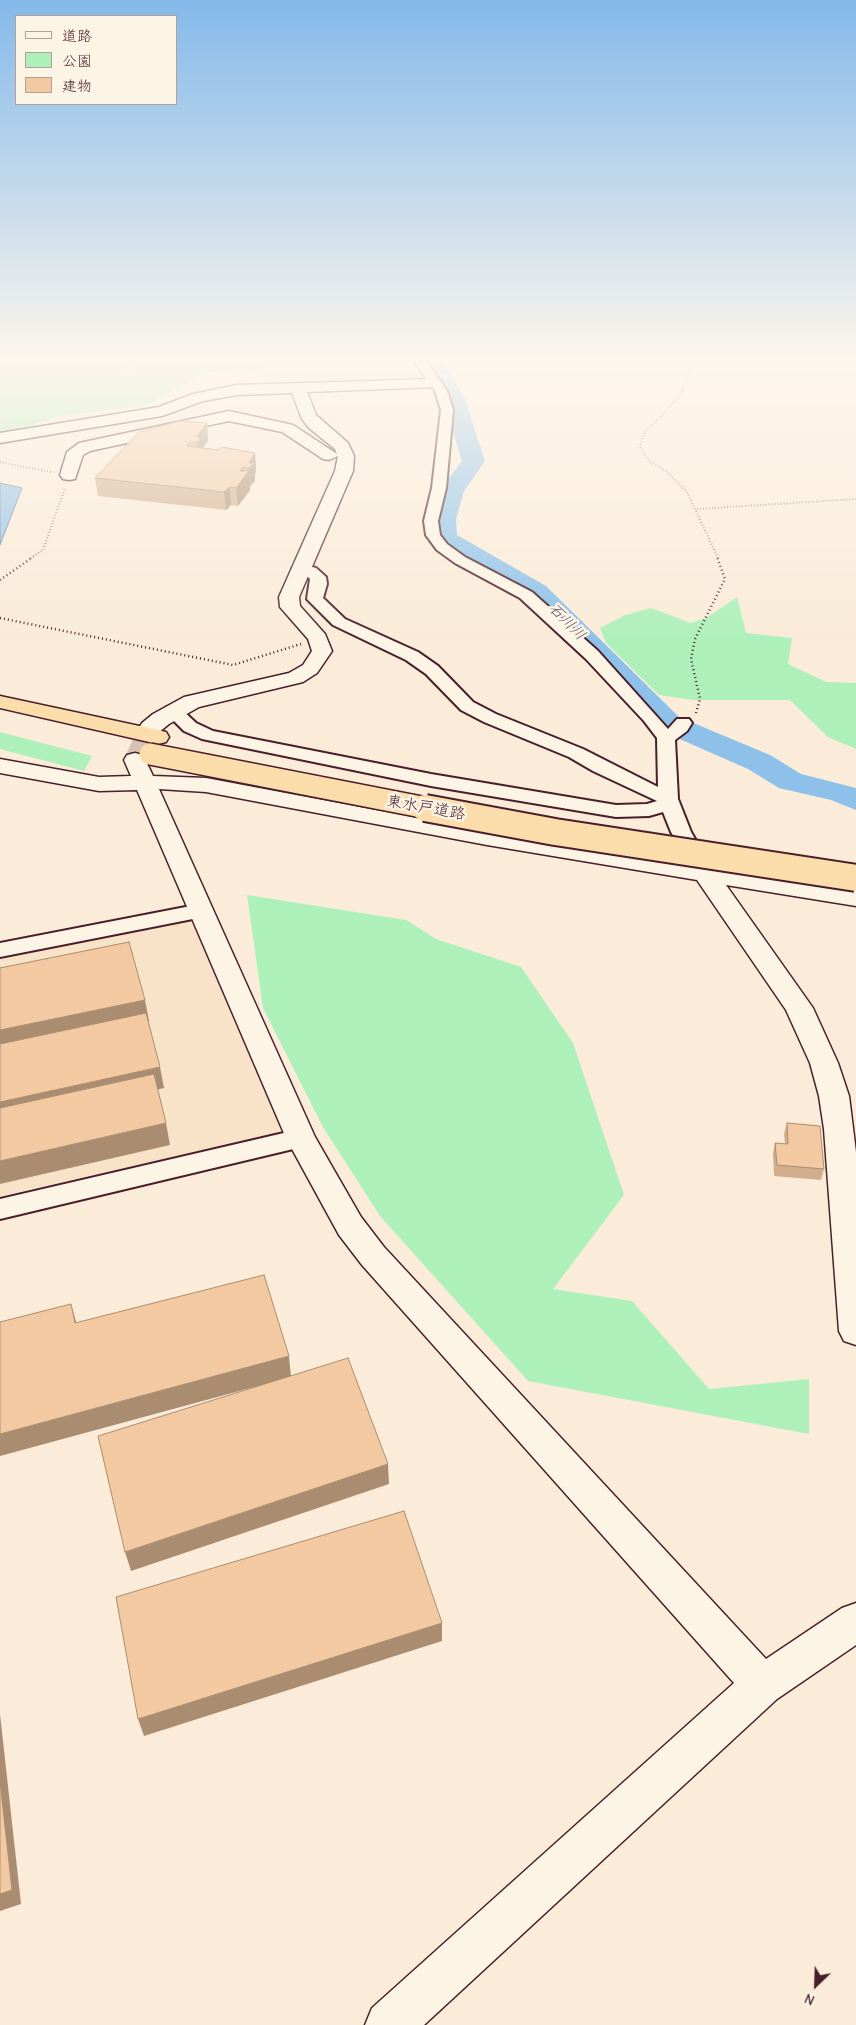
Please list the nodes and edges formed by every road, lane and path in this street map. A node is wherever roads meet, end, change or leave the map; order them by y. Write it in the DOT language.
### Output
graph roads {
  1 [pos="75,452"];
  2 [pos="324,452"];
  3 [pos="343,452"];
  4 [pos="443,452"];
  5 [pos="644,452"];
  6 [pos="0,462"];
  7 [pos="346,463"];
  8 [pos="69,476"];
  9 [pos="856,499"];
  10 [pos="697,510"];
  11 [pos="300,569"];
  12 [pos="0,580"];
  13 [pos="0,618"];
  14 [pos="318,638"];
  15 [pos="0,702"];
  16 [pos="173,711"];
  17 [pos="0,720"];
  18 [pos="675,731"];
  19 [pos="148,752"];
  20 [pos="0,766"];
  21 [pos="669,801"];
  22 [pos="856,858"];
  23 [pos="707,876"];
  24 [pos="856,878"];
  25 [pos="856,898"];
  26 [pos="201,911"];
  27 [pos="0,950"];
  28 [pos="301,1138"];
  29 [pos="0,1209"];
  30 [pos="856,1331"];
  31 [pos="856,1622"];
  32 [pos="763,1685"];
  33 [pos="389,2025"];
  1 -- 8 [label="street"];
  2 -- 7 [label="street"];
  3 -- 7 [label="street"];
  4 -- 18 [label="street"];
  5 -- 10 [label="path"];
  6 -- 8 [label="path"];
  7 -- 11 [label="street"];
  8 -- 12 [label="path"];
  9 -- 10 [label="path"];
  10 -- 18 [label="path"];
  11 -- 14 [label="street"];
  11 -- 21 [label="street"];
  13 -- 14 [label="path"];
  14 -- 16 [label="street"];
  15 -- 19 [label="highway, 東水戸道路"];
  16 -- 19 [label="street"];
  16 -- 21 [label="street"];
  17 -- 19 [label="highway, 東水戸道路"];
  18 -- 21 [label="street"];
  19 -- 20 [label="street"];
  19 -- 22 [label="highway, 東水戸道路"];
  19 -- 23 [label="street"];
  19 -- 24 [label="highway, 東水戸道路, bridge"];
  19 -- 26 [label="street"];
  21 -- 23 [label="street"];
  23 -- 25 [label="street"];
  23 -- 30 [label="street"];
  26 -- 27 [label="street"];
  26 -- 28 [label="street"];
  28 -- 29 [label="street"];
  28 -- 32 [label="street"];
  31 -- 32 [label="street"];
  32 -- 33 [label="street"];
}
